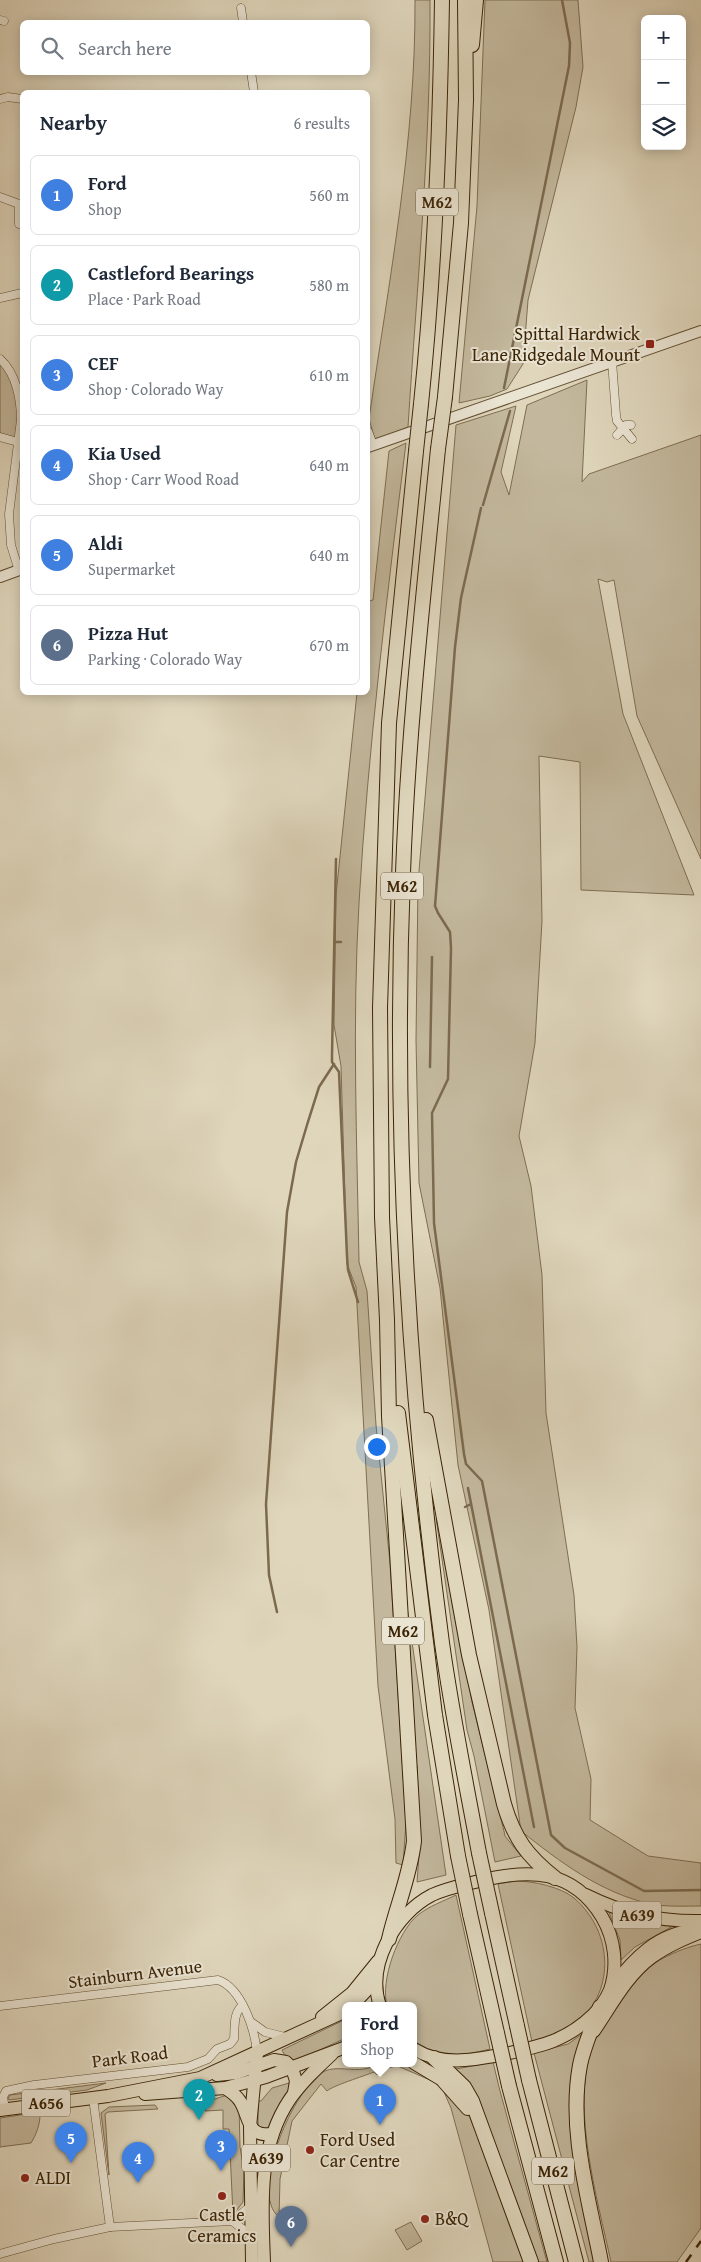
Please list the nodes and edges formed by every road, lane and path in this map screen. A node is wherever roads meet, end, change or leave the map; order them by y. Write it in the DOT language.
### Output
graph roads {
  1 [pos="442,0"];
  2 [pos="465,0"];
  3 [pos="476,0"];
  4 [pos="241,8"];
  5 [pos="244,20"];
  6 [pos="251,75"];
  7 [pos="254,90"];
  8 [pos="0,99"];
  9 [pos="20,99"];
  10 [pos="466,100"];
  11 [pos="0,197"];
  12 [pos="20,203"];
  13 [pos="20,214"];
  14 [pos="19,224"];
  15 [pos="20,293"];
  16 [pos="0,298"];
  17 [pos="701,331"];
  18 [pos="0,359"];
  19 [pos="612,361"];
  20 [pos="20,399"];
  21 [pos="20,424"];
  22 [pos="631,425"];
  23 [pos="623,428"];
  24 [pos="617,435"];
  25 [pos="0,437"];
  26 [pos="632,439"];
  27 [pos="18,442"];
  28 [pos="370,446"];
  29 [pos="20,570"];
  30 [pos="0,578"];
  31 [pos="387,1320"];
  32 [pos="409,1324"];
  33 [pos="555,1878"];
  34 [pos="577,1890"];
  35 [pos="701,1921"];
  36 [pos="701,1930"];
  37 [pos="389,1939"];
  38 [pos="382,1955"];
  39 [pos="376,1972"];
  40 [pos="609,1991"];
  41 [pos="356,2002"];
  42 [pos="379,2002"];
  43 [pos="0,2006"];
  44 [pos="242,2006"];
  45 [pos="600,2007"];
  46 [pos="342,2013"];
  47 [pos="251,2022"];
  48 [pos="311,2027"];
  49 [pos="287,2038"];
  50 [pos="587,2042"];
  51 [pos="340,2050"];
  52 [pos="257,2052"];
  53 [pos="417,2054"];
  54 [pos="417,2056"];
  55 [pos="434,2058"];
  56 [pos="255,2067"];
  57 [pos="292,2068"];
  58 [pos="200,2078"];
  59 [pos="253,2081"];
  60 [pos="444,2081"];
  61 [pos="225,2088"];
  62 [pos="294,2093"];
  63 [pos="108,2096"];
  64 [pos="93,2098"];
  65 [pos="2,2110"];
  66 [pos="480,2125"];
  67 [pos="250,2127"];
  68 [pos="272,2134"];
  69 [pos="251,2206"];
  70 [pos="232,2221"];
  71 [pos="110,2227"];
  72 [pos="252,2236"];
  73 [pos="0,2254"];
  74 [pos="252,2262"];
  75 [pos="264,2262"];
  76 [pos="531,2262"];
  77 [pos="556,2262"];
  78 [pos="576,2262"];
  79 [pos="601,2262"];
  1 -- 31 [label="highway, M62, bridge"];
  2 -- 10 [label="highway, M62"];
  3 -- 10 [label="highway"];
  4 -- 5 [label="street"];
  6 -- 7 [label="street"];
  8 -- 9 [label="street"];
  10 -- 32 [label="highway, M62, bridge"];
  11 -- 12 [label="street"];
  13 -- 14 [label="street"];
  15 -- 16 [label="street"];
  17 -- 19 [label="street"];
  18 -- 20 [label="street"];
  19 -- 23 [label="street"];
  19 -- 28 [label="street"];
  21 -- 27 [label="street"];
  22 -- 23 [label="street"];
  23 -- 24 [label="street"];
  23 -- 26 [label="street"];
  25 -- 27 [label="street"];
  27 -- 29 [label="street"];
  29 -- 30 [label="street"];
  31 -- 37 [label="highway, M62"];
  31 -- 77 [label="highway, M62, bridge"];
  32 -- 33 [label="highway"];
  32 -- 78 [label="highway, M62, bridge"];
  33 -- 34 [label="main road, A639"];
  33 -- 37 [label="main road, A639"];
  34 -- 35 [label="main road, A639"];
  34 -- 40 [label="main road, A639"];
  36 -- 40 [label="main road, A639"];
  36 -- 50 [label="main road"];
  37 -- 38 [label="main road, A639"];
  38 -- 39 [label="main road, A639"];
  38 -- 48 [label="main road"];
  39 -- 41 [label="main road, A639"];
  39 -- 42 [label="main road, A639"];
  40 -- 45 [label="main road, A639"];
  43 -- 44 [label="street, Stainburn Avenue"];
  44 -- 47 [label="street, Stainburn Avenue"];
  44 -- 65 [label="street, Park Road"];
  45 -- 50 [label="highway, M62"];
  45 -- 55 [label="main road, A639"];
  46 -- 48 [label="main road, Park Road"];
  47 -- 49 [label="street"];
  47 -- 52 [label="street, Stainburn Avenue"];
  48 -- 49 [label="main road, Park Road"];
  49 -- 52 [label="main road, Park Road"];
  50 -- 79 [label="highway, M62"];
  51 -- 57 [label="main road, Park Road / A656"];
  51 -- 62 [label="main road, A639"];
  52 -- 56 [label="main road, A639"];
  52 -- 58 [label="main road, Park Road / A656"];
  53 -- 55 [label="main road, A639"];
  54 -- 60 [label="main road"];
  55 -- 66 [label="highway"];
  56 -- 57 [label="main road"];
  56 -- 58 [label="main road"];
  56 -- 59 [label="main road, A639"];
  57 -- 59 [label="main road, Park Road / A656"];
  57 -- 62 [label="main road"];
  58 -- 63 [label="main road, Park Road / A656"];
  59 -- 61 [label="main road, Park Road / A656"];
  59 -- 67 [label="main road, A639"];
  60 -- 66 [label="highway"];
  61 -- 63 [label="main road, Park Road / A656"];
  61 -- 67 [label="main road"];
  62 -- 68 [label="main road, A639"];
  63 -- 64 [label="main road, Park Road / A656"];
  64 -- 65 [label="main road, Park Road / A656"];
  64 -- 71 [label="street"];
  66 -- 76 [label="highway"];
  67 -- 68 [label="main road"];
  67 -- 69 [label="main road, A639"];
  68 -- 75 [label="main road, A639"];
  69 -- 70 [label="street"];
  69 -- 72 [label="main road, A639"];
  70 -- 71 [label="street"];
  70 -- 72 [label="street"];
  71 -- 73 [label="street"];
  72 -- 74 [label="main road, A639"];
}
